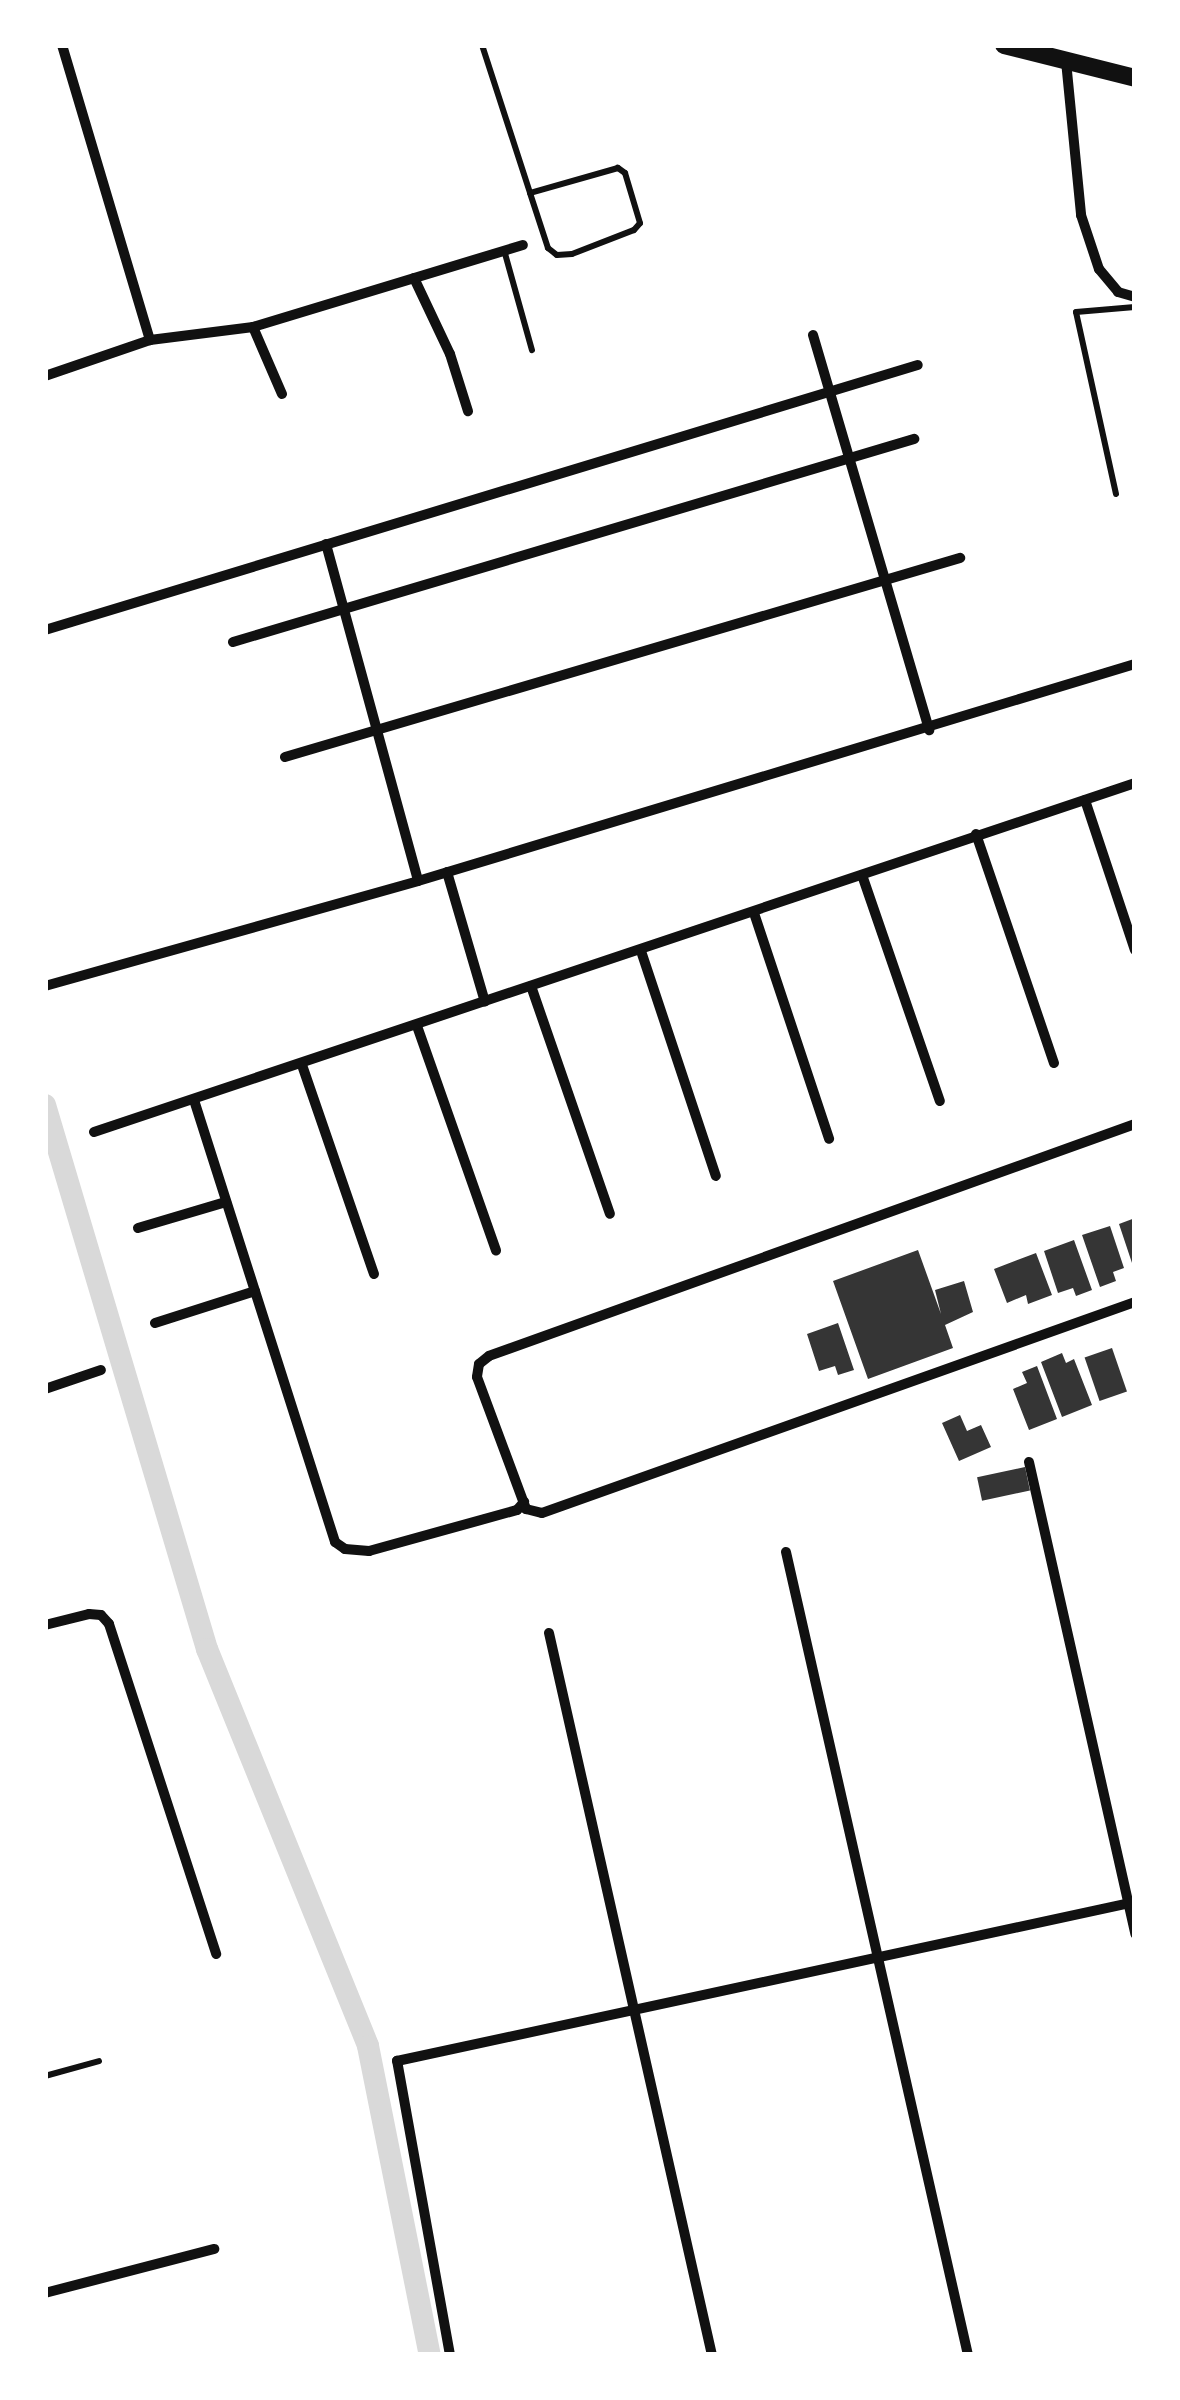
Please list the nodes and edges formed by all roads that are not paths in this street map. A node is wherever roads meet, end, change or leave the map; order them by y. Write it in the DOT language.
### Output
graph roads {
  1 [pos="62,45"];
  2 [pos="482,45"];
  3 [pos="1004,45"];
  4 [pos="1066,61"];
  5 [pos="1135,78"];
  6 [pos="530,193"];
  7 [pos="523,245"];
  8 [pos="504,250"];
  9 [pos="414,278"];
  10 [pos="1135,298"];
  11 [pos="1135,307"];
  12 [pos="253,327"];
  13 [pos="813,335"];
  14 [pos="150,340"];
  15 [pos="532,350"];
  16 [pos="918,365"];
  17 [pos="45,376"];
  18 [pos="829,391"];
  19 [pos="282,394"];
  20 [pos="468,411"];
  21 [pos="914,440"];
  22 [pos="850,457"];
  23 [pos="1116,494"];
  24 [pos="326,544"];
  25 [pos="960,558"];
  26 [pos="887,580"];
  27 [pos="341,609"];
  28 [pos="45,630"];
  29 [pos="233,642"];
  30 [pos="1135,664"];
  31 [pos="378,730"];
  32 [pos="928,730"];
  33 [pos="285,757"];
  34 [pos="1135,783"];
  35 [pos="1085,800"];
  36 [pos="976,834"];
  37 [pos="447,872"];
  38 [pos="862,874"];
  39 [pos="418,881"];
  40 [pos="754,912"];
  41 [pos="1135,950"];
  42 [pos="641,951"];
  43 [pos="50,985"];
  44 [pos="531,986"];
  45 [pos="485,1002"];
  46 [pos="417,1026"];
  47 [pos="1054,1063"];
  48 [pos="302,1065"];
  49 [pos="194,1100"];
  50 [pos="940,1101"];
  51 [pos="1135,1124"];
  52 [pos="94,1132"];
  53 [pos="829,1139"];
  54 [pos="716,1176"];
  55 [pos="226,1202"];
  56 [pos="610,1214"];
  57 [pos="138,1228"];
  58 [pos="496,1250"];
  59 [pos="374,1274"];
  60 [pos="255,1291"];
  61 [pos="1135,1302"];
  62 [pos="155,1323"];
  63 [pos="101,1370"];
  64 [pos="45,1389"];
  65 [pos="1029,1462"];
  66 [pos="524,1502"];
  67 [pos="786,1552"];
  68 [pos="45,1626"];
  69 [pos="548,1633"];
  70 [pos="1132,1903"];
  71 [pos="1135,1934"];
  72 [pos="216,1954"];
  73 [pos="879,1954"];
  74 [pos="634,2006"];
  75 [pos="100,2061"];
  76 [pos="45,2076"];
  77 [pos="214,2249"];
  78 [pos="45,2292"];
  79 [pos="450,2355"];
  80 [pos="712,2355"];
  81 [pos="968,2355"];
  1 -- 14 [label="street"];
  2 -- 6 [label="lane"];
  3 -- 4 [label="main road"];
  4 -- 5 [label="main road"];
  4 -- 10 [label="street"];
  6 -- 6 [label="lane"];
  7 -- 8 [label="street"];
  8 -- 9 [label="street"];
  8 -- 15 [label="lane"];
  9 -- 12 [label="street"];
  9 -- 20 [label="street"];
  11 -- 23 [label="lane"];
  12 -- 14 [label="street"];
  12 -- 19 [label="street"];
  13 -- 18 [label="street"];
  14 -- 17 [label="street"];
  16 -- 18 [label="street"];
  18 -- 22 [label="street"];
  18 -- 24 [label="street"];
  21 -- 22 [label="street"];
  22 -- 26 [label="street"];
  22 -- 27 [label="street"];
  24 -- 27 [label="street"];
  24 -- 28 [label="street"];
  25 -- 26 [label="street"];
  26 -- 31 [label="street"];
  26 -- 32 [label="street"];
  27 -- 29 [label="street"];
  27 -- 31 [label="street"];
  30 -- 32 [label="street"];
  31 -- 33 [label="street"];
  31 -- 39 [label="street"];
  32 -- 37 [label="street"];
  34 -- 35 [label="street"];
  35 -- 36 [label="street"];
  35 -- 41 [label="street"];
  36 -- 38 [label="street"];
  36 -- 47 [label="street"];
  37 -- 39 [label="street"];
  37 -- 45 [label="street"];
  38 -- 40 [label="street"];
  38 -- 50 [label="street"];
  39 -- 43 [label="street"];
  40 -- 42 [label="street"];
  40 -- 53 [label="street"];
  42 -- 44 [label="street"];
  42 -- 54 [label="street"];
  44 -- 45 [label="street"];
  44 -- 56 [label="street"];
  45 -- 46 [label="street"];
  46 -- 48 [label="street"];
  46 -- 58 [label="street"];
  48 -- 49 [label="street"];
  48 -- 59 [label="street"];
  49 -- 52 [label="street"];
  49 -- 55 [label="street"];
  51 -- 66 [label="street"];
  55 -- 57 [label="street"];
  55 -- 60 [label="street"];
  60 -- 62 [label="street"];
  60 -- 66 [label="street"];
  61 -- 66 [label="street"];
  63 -- 64 [label="street"];
  65 -- 70 [label="street"];
  67 -- 73 [label="street"];
  68 -- 72 [label="street"];
  69 -- 74 [label="street"];
  70 -- 71 [label="street"];
  70 -- 73 [label="street"];
  73 -- 74 [label="street"];
  73 -- 81 [label="street"];
  74 -- 79 [label="street"];
  74 -- 80 [label="street"];
  75 -- 76 [label="lane"];
  77 -- 78 [label="street"];
}
